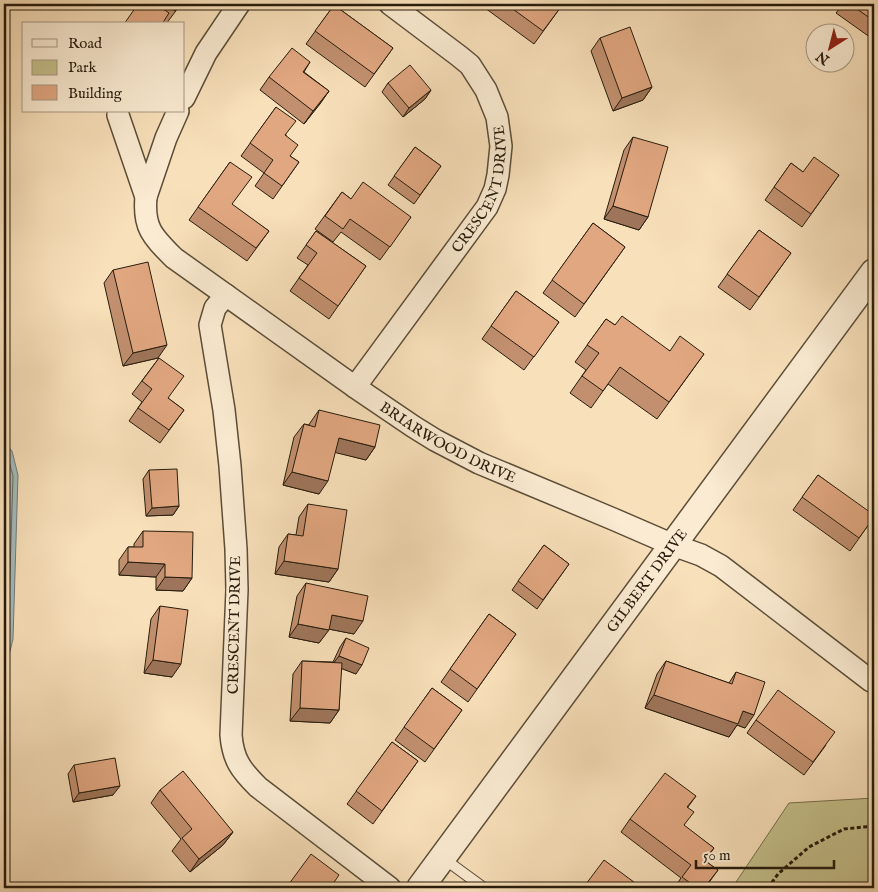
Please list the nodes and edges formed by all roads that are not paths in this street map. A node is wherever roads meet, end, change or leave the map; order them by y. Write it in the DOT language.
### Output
graph roads {
  1 [pos="239,4"];
  2 [pos="390,4"];
  3 [pos="185,96"];
  4 [pos="178,112"];
  5 [pos="118,114"];
  6 [pos="146,197"];
  7 [pos="874,272"];
  8 [pos="226,295"];
  9 [pos="355,387"];
  10 [pos="673,545"];
  11 [pos="871,681"];
  12 [pos="442,858"];
  13 [pos="390,888"];
  14 [pos="420,888"];
  15 [pos="484,888"];
  1 -- 3 [label="street"];
  2 -- 9 [label="street, CRESCENT DRIVE"];
  4 -- 6 [label="street"];
  5 -- 6 [label="street, BRIARWOOD DRIVE"];
  6 -- 8 [label="street, BRIARWOOD DRIVE"];
  7 -- 10 [label="street, GILBERT DRIVE"];
  8 -- 9 [label="street, BRIARWOOD DRIVE"];
  8 -- 13 [label="street, CRESCENT DRIVE"];
  9 -- 10 [label="street, BRIARWOOD DRIVE"];
  10 -- 11 [label="street, BRIARWOOD DRIVE"];
  10 -- 12 [label="street, GILBERT DRIVE"];
  12 -- 14 [label="street, GILBERT DRIVE"];
  12 -- 15 [label="lane"];
}
